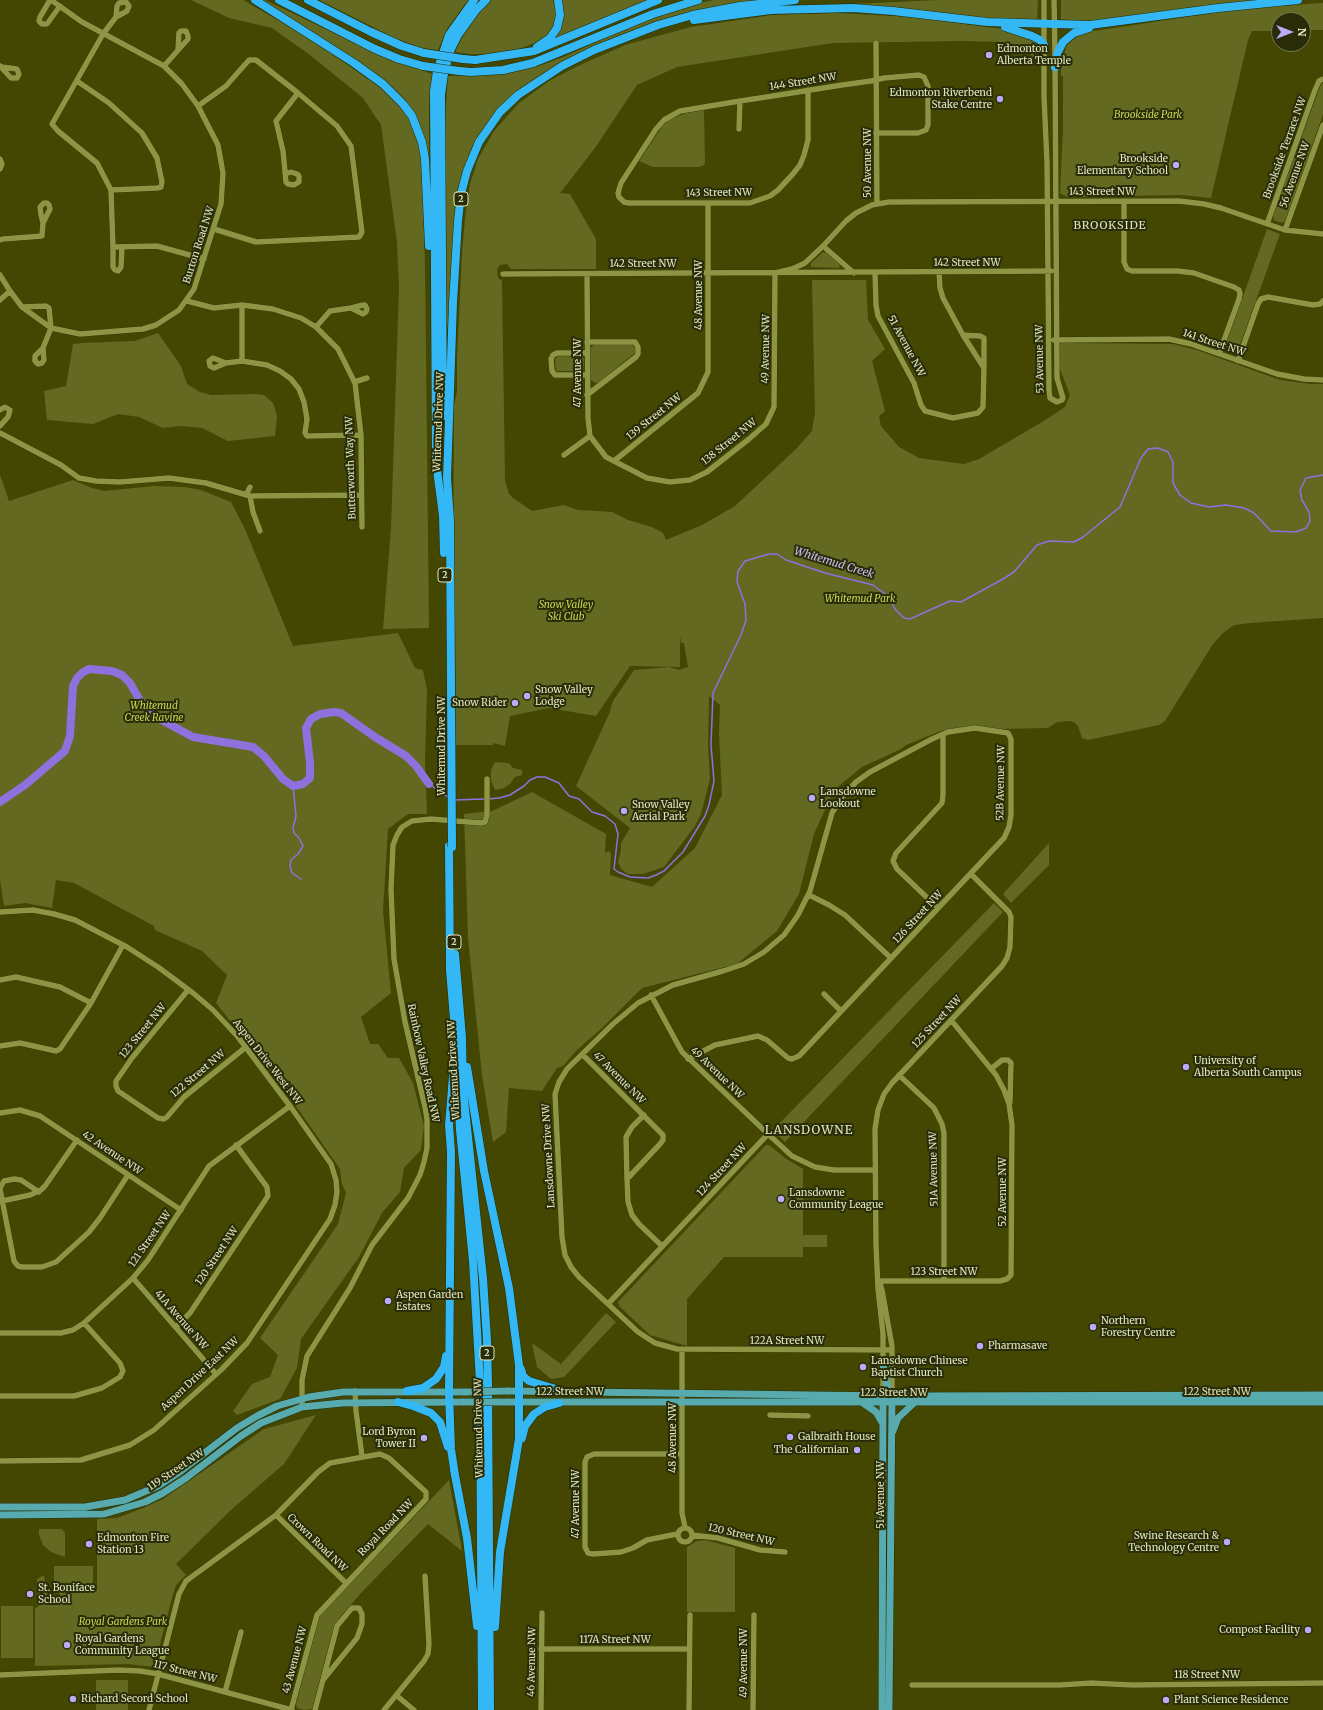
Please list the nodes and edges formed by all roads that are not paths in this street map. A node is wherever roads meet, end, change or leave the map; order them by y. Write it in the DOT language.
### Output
graph roads {
  1 [pos="50,0"];
  2 [pos="254,0"];
  3 [pos="279,0"];
  4 [pos="308,0"];
  5 [pos="474,0"];
  6 [pos="486,0"];
  7 [pos="558,0"];
  8 [pos="658,0"];
  9 [pos="698,0"];
  10 [pos="795,0"];
  11 [pos="1044,0"];
  12 [pos="1054,0"];
  13 [pos="1298,0"];
  14 [pos="60,6"];
  15 [pos="116,17"];
  16 [pos="987,22"];
  17 [pos="658,25"];
  18 [pos="1043,25"];
  19 [pos="1054,25"];
  20 [pos="1100,25"];
  21 [pos="103,34"];
  22 [pos="876,43"];
  23 [pos="1044,45"];
  24 [pos="178,49"];
  25 [pos="522,53"];
  26 [pos="164,66"];
  27 [pos="1055,67"];
  28 [pos="1323,79"];
  29 [pos="876,80"];
  30 [pos="77,81"];
  31 [pos="808,90"];
  32 [pos="298,93"];
  33 [pos="740,101"];
  34 [pos="198,106"];
  35 [pos="1323,125"];
  36 [pos="739,129"];
  37 [pos="876,133"];
  38 [pos="0,160"];
  39 [pos="0,169"];
  40 [pos="286,174"];
  41 [pos="111,190"];
  42 [pos="619,197"];
  43 [pos="1048,201"];
  44 [pos="1056,201"];
  45 [pos="1124,201"];
  46 [pos="708,203"];
  47 [pos="877,204"];
  48 [pos="43,223"];
  49 [pos="1266,224"];
  50 [pos="214,229"];
  51 [pos="1285,230"];
  52 [pos="1323,234"];
  53 [pos="0,240"];
  54 [pos="823,246"];
  55 [pos="113,247"];
  56 [pos="122,247"];
  57 [pos="204,259"];
  58 [pos="1048,271"];
  59 [pos="1056,271"];
  60 [pos="940,272"];
  61 [pos="708,273"];
  62 [pos="775,273"];
  63 [pos="854,273"];
  64 [pos="875,273"];
  65 [pos="503,274"];
  66 [pos="587,274"];
  67 [pos="0,275"];
  68 [pos="10,291"];
  69 [pos="0,300"];
  70 [pos="187,301"];
  71 [pos="1323,301"];
  72 [pos="242,305"];
  73 [pos="22,307"];
  74 [pos="351,308"];
  75 [pos="316,327"];
  76 [pos="51,328"];
  77 [pos="963,336"];
  78 [pos="1049,340"];
  79 [pos="1057,340"];
  80 [pos="587,342"];
  81 [pos="435,347"];
  82 [pos="43,348"];
  83 [pos="587,353"];
  84 [pos="1219,354"];
  85 [pos="1238,361"];
  86 [pos="242,362"];
  87 [pos="226,363"];
  88 [pos="984,368"];
  89 [pos="587,375"];
  90 [pos="367,378"];
  91 [pos="1323,380"];
  92 [pos="354,382"];
  93 [pos="703,386"];
  94 [pos="587,395"];
  95 [pos="0,410"];
  96 [pos="766,424"];
  97 [pos="0,426"];
  98 [pos="0,433"];
  99 [pos="361,435"];
  100 [pos="590,436"];
  101 [pos="564,455"];
  102 [pos="614,461"];
  103 [pos="447,478"];
  104 [pos="250,487"];
  105 [pos="248,495"];
  106 [pos="361,495"];
  107 [pos="362,527"];
  108 [pos="260,530"];
  109 [pos="449,688"];
  110 [pos="1008,733"];
  111 [pos="943,734"];
  112 [pos="487,779"];
  113 [pos="1006,834"];
  114 [pos="451,846"];
  115 [pos="971,874"];
  116 [pos="808,896"];
  117 [pos="938,908"];
  118 [pos="0,912"];
  119 [pos="123,945"];
  120 [pos="891,958"];
  121 [pos="0,980"];
  122 [pos="188,990"];
  123 [pos="824,994"];
  124 [pos="651,996"];
  125 [pos="91,1004"];
  126 [pos="842,1011"];
  127 [pos="951,1020"];
  128 [pos="455,1032"];
  129 [pos="462,1037"];
  130 [pos="0,1046"];
  131 [pos="246,1047"];
  132 [pos="582,1054"];
  133 [pos="688,1059"];
  134 [pos="991,1069"];
  135 [pos="899,1075"];
  136 [pos="880,1103"];
  137 [pos="1009,1104"];
  138 [pos="290,1106"];
  139 [pos="0,1113"];
  140 [pos="644,1115"];
  141 [pos="164,1119"];
  142 [pos="768,1134"];
  143 [pos="76,1140"];
  144 [pos="236,1145"];
  145 [pos="876,1170"];
  146 [pos="128,1175"];
  147 [pos="627,1179"];
  148 [pos="0,1187"];
  149 [pos="39,1192"];
  150 [pos="337,1192"];
  151 [pos="2,1201"];
  152 [pos="181,1210"];
  153 [pos="662,1246"];
  154 [pos="133,1278"];
  155 [pos="1009,1278"];
  156 [pos="879,1281"];
  157 [pos="944,1281"];
  158 [pos="608,1304"];
  159 [pos="450,1315"];
  160 [pos="84,1323"];
  161 [pos="176,1327"];
  162 [pos="0,1333"];
  163 [pos="682,1349"];
  164 [pos="883,1350"];
  165 [pos="892,1350"];
  166 [pos="520,1365"];
  167 [pos="883,1365"];
  168 [pos="216,1374"];
  169 [pos="355,1391"];
  170 [pos="407,1391"];
  171 [pos="449,1392"];
  172 [pos="507,1392"];
  173 [pos="520,1392"];
  174 [pos="569,1393"];
  175 [pos="682,1394"];
  176 [pos="1323,1395"];
  177 [pos="0,1396"];
  178 [pos="302,1399"];
  179 [pos="887,1399"];
  180 [pos="398,1402"];
  181 [pos="450,1402"];
  182 [pos="464,1402"];
  183 [pos="520,1402"];
  184 [pos="1323,1402"];
  185 [pos="356,1403"];
  186 [pos="559,1403"];
  187 [pos="682,1403"];
  188 [pos="863,1403"];
  189 [pos="914,1403"];
  190 [pos="302,1407"];
  191 [pos="770,1415"];
  192 [pos="808,1416"];
  193 [pos="883,1424"];
  194 [pos="892,1436"];
  195 [pos="517,1452"];
  196 [pos="682,1454"];
  197 [pos="362,1456"];
  198 [pos="891,1456"];
  199 [pos="0,1461"];
  200 [pos="455,1475"];
  201 [pos="0,1507"];
  202 [pos="0,1515"];
  203 [pos="276,1516"];
  204 [pos="685,1527"];
  205 [pos="677,1534"];
  206 [pos="692,1535"];
  207 [pos="785,1552"];
  208 [pos="425,1576"];
  209 [pos="346,1583"];
  210 [pos="542,1613"];
  211 [pos="316,1615"];
  212 [pos="690,1615"];
  213 [pos="754,1615"];
  214 [pos="241,1632"];
  215 [pos="541,1649"];
  216 [pos="689,1649"];
  217 [pos="486,1670"];
  218 [pos="0,1674"];
  219 [pos="158,1674"];
  220 [pos="323,1680"];
  221 [pos="1323,1683"];
  222 [pos="912,1685"];
  223 [pos="225,1692"];
  224 [pos="396,1695"];
  225 [pos="149,1710"];
  226 [pos="291,1710"];
  227 [pos="315,1710"];
  228 [pos="384,1710"];
  229 [pos="414,1710"];
  230 [pos="482,1710"];
  231 [pos="490,1710"];
  232 [pos="541,1710"];
  233 [pos="689,1710"];
  234 [pos="753,1710"];
  235 [pos="882,1710"];
  236 [pos="889,1710"];
  1 -- 14 [label="street, Burton Road NW"];
  1 -- 14 [label="street, Burton Road NW"];
  2 -- 81 [label="highway"];
  3 -- 9 [label="highway, bridge"];
  4 -- 25 [label="highway, bridge"];
  5 -- 81 [label="highway, Whitemud Drive NW / 2"];
  6 -- 103 [label="highway"];
  7 -- 25 [label="highway"];
  8 -- 25 [label="highway"];
  10 -- 17 [label="highway, Whitemud Drive NW / 2"];
  11 -- 18 [label="street, 53 Avenue NW"];
  12 -- 19 [label="street, 53 Avenue NW"];
  13 -- 20 [label="highway"];
  14 -- 21 [label="street, Burton Road NW"];
  15 -- 21 [label="street"];
  16 -- 17 [label="highway"];
  16 -- 18 [label="highway"];
  16 -- 23 [label="highway"];
  17 -- 103 [label="highway, Whitemud Drive NW / 2"];
  18 -- 19 [label="highway"];
  18 -- 23 [label="street, 53 Avenue NW"];
  19 -- 20 [label="highway"];
  19 -- 27 [label="street, 53 Avenue NW"];
  20 -- 27 [label="highway"];
  21 -- 26 [label="street, Burton Road NW"];
  21 -- 30 [label="street"];
  22 -- 29 [label="street, 50 Avenue NW"];
  23 -- 43 [label="street, 53 Avenue NW"];
  24 -- 26 [label="street"];
  26 -- 34 [label="street, Burton Road NW"];
  27 -- 44 [label="street, 53 Avenue NW"];
  28 -- 49 [label="street, Brookside Terrace NW"];
  29 -- 31 [label="street, 144 Street NW"];
  29 -- 37 [label="street, 50 Avenue NW"];
  29 -- 37 [label="street, 144 Street NW"];
  30 -- 41 [label="street"];
  30 -- 41 [label="street"];
  31 -- 33 [label="street, 144 Street NW"];
  31 -- 46 [label="street, 143 Street NW"];
  32 -- 34 [label="street"];
  32 -- 40 [label="street"];
  32 -- 50 [label="street"];
  33 -- 36 [label="street"];
  33 -- 42 [label="street, 144 Street NW"];
  34 -- 50 [label="street, Burton Road NW"];
  35 -- 51 [label="street, 56 Avenue NW"];
  37 -- 47 [label="street, 50 Avenue NW"];
  38 -- 39 [label="street"];
  41 -- 55 [label="street"];
  42 -- 46 [label="street, 143 Street NW"];
  43 -- 44 [label="street, 143 Street NW"];
  43 -- 47 [label="street, 143 Street NW"];
  43 -- 58 [label="street, 53 Avenue NW"];
  44 -- 45 [label="street, 143 Street NW"];
  44 -- 59 [label="street, 53 Avenue NW"];
  45 -- 49 [label="street, 143 Street NW"];
  45 -- 84 [label="street"];
  46 -- 61 [label="street, 48 Avenue NW"];
  47 -- 54 [label="street, 50 Avenue NW"];
  48 -- 53 [label="street"];
  49 -- 51 [label="street, 143 Street NW"];
  50 -- 57 [label="street, Burton Road NW"];
  51 -- 52 [label="street, 143 Street NW"];
  54 -- 62 [label="street, 50 Avenue NW"];
  54 -- 63 [label="street"];
  55 -- 56 [label="street"];
  55 -- 56 [label="street"];
  56 -- 57 [label="street"];
  57 -- 70 [label="street, Burton Road NW"];
  58 -- 59 [label="street, 142 Street NW"];
  58 -- 60 [label="street, 142 Street NW"];
  58 -- 78 [label="street, 53 Avenue NW"];
  59 -- 79 [label="street, 53 Avenue NW"];
  60 -- 64 [label="street, 142 Street NW"];
  60 -- 77 [label="street"];
  61 -- 62 [label="street, 142 Street NW"];
  61 -- 66 [label="street, 142 Street NW"];
  61 -- 93 [label="street, 48 Avenue NW"];
  62 -- 63 [label="street, 142 Street NW"];
  62 -- 96 [label="street, 49 Avenue NW"];
  63 -- 64 [label="street, 142 Street NW"];
  64 -- 88 [label="street, 51 Avenue NW"];
  65 -- 66 [label="street, 142 Street NW"];
  66 -- 80 [label="street, 47 Avenue NW"];
  67 -- 68 [label="street, Burton Road NW"];
  68 -- 69 [label="street"];
  68 -- 73 [label="street, Burton Road NW"];
  70 -- 72 [label="street, Butterworth Way NW"];
  70 -- 76 [label="street, Burton Road NW"];
  71 -- 85 [label="street"];
  72 -- 75 [label="street, Butterworth Way NW"];
  72 -- 86 [label="street"];
  73 -- 76 [label="street, Burton Road NW"];
  73 -- 76 [label="street"];
  74 -- 75 [label="street"];
  75 -- 92 [label="street, Butterworth Way NW"];
  76 -- 82 [label="street"];
  77 -- 88 [label="street"];
  77 -- 88 [label="street"];
  78 -- 79 [label="street, 141 Street NW"];
  78 -- 79 [label="street, 53 Avenue NW"];
  79 -- 84 [label="street, 141 Street NW"];
  80 -- 83 [label="street, 47 Avenue NW"];
  80 -- 94 [label="street"];
  81 -- 109 [label="highway, Whitemud Drive NW / 2"];
  83 -- 89 [label="street, 47 Avenue NW"];
  83 -- 89 [label="street"];
  84 -- 85 [label="street, 141 Street NW"];
  85 -- 91 [label="street, 141 Street NW"];
  86 -- 87 [label="street"];
  86 -- 99 [label="street"];
  89 -- 94 [label="street, 47 Avenue NW"];
  90 -- 92 [label="street"];
  92 -- 99 [label="street, Butterworth Way NW"];
  93 -- 102 [label="street, 139 Street NW"];
  94 -- 100 [label="street, 47 Avenue NW"];
  95 -- 97 [label="street"];
  96 -- 102 [label="street, 138 Street NW"];
  98 -- 105 [label="street"];
  99 -- 106 [label="street, Butterworth Way NW"];
  100 -- 101 [label="street"];
  100 -- 102 [label="street"];
  103 -- 109 [label="highway, Whitemud Drive NW / 2"];
  104 -- 105 [label="street"];
  105 -- 106 [label="street"];
  105 -- 108 [label="street"];
  106 -- 107 [label="street, Butterworth Way NW"];
  109 -- 114 [label="highway, Whitemud Drive NW / 2, bridge"];
  110 -- 111 [label="street, Lansdowne Drive NW"];
  110 -- 113 [label="street, 52B Avenue NW"];
  111 -- 116 [label="street, Lansdowne Drive NW"];
  111 -- 117 [label="street"];
  112 -- 178 [label="street, Rainbow Valley Road NW"];
  113 -- 115 [label="street, 126 Street NW"];
  114 -- 128 [label="highway, Whitemud Drive NW / 2"];
  114 -- 129 [label="highway, Whitemud Drive NW / 2"];
  115 -- 117 [label="street, 126 Street NW"];
  115 -- 127 [label="street, 125 Street NW"];
  116 -- 120 [label="street"];
  116 -- 124 [label="street, Lansdowne Drive NW"];
  117 -- 120 [label="street, 126 Street NW"];
  118 -- 119 [label="street, Aspen Drive West NW"];
  119 -- 122 [label="street, Aspen Drive West NW"];
  119 -- 125 [label="street"];
  120 -- 126 [label="street, 126 Street NW"];
  121 -- 125 [label="street"];
  122 -- 131 [label="street, Aspen Drive West NW"];
  122 -- 141 [label="street, 123 Street NW"];
  123 -- 126 [label="street"];
  124 -- 132 [label="street, Lansdowne Drive NW"];
  124 -- 133 [label="street, 49 Avenue NW"];
  125 -- 130 [label="street"];
  126 -- 133 [label="street, 126 Street NW"];
  127 -- 134 [label="street, 52 Avenue NW"];
  127 -- 135 [label="street, 125 Street NW"];
  128 -- 159 [label="highway"];
  128 -- 217 [label="highway, Whitemud Drive NW / 2"];
  129 -- 166 [label="highway"];
  129 -- 217 [label="highway, Whitemud Drive NW / 2"];
  131 -- 138 [label="street, Aspen Drive West NW"];
  131 -- 141 [label="street, 122 Street NW"];
  132 -- 140 [label="street, 47 Avenue NW"];
  132 -- 158 [label="street, Lansdowne Drive NW"];
  133 -- 142 [label="street, 49 Avenue NW"];
  134 -- 137 [label="street, 52 Avenue NW"];
  134 -- 137 [label="street, 52 Avenue NW"];
  135 -- 136 [label="street, 125 Street NW"];
  135 -- 157 [label="street, 51A Avenue NW"];
  136 -- 145 [label="street, 51 Avenue NW"];
  137 -- 155 [label="street, 52 Avenue NW"];
  138 -- 144 [label="street, 121 Street NW"];
  138 -- 150 [label="street, Aspen Drive West NW"];
  139 -- 143 [label="street, 42 Avenue NW"];
  140 -- 147 [label="street, 47 Avenue NW"];
  140 -- 147 [label="street, 47 Avenue NW"];
  142 -- 145 [label="street"];
  142 -- 153 [label="street, 124 Street NW"];
  143 -- 146 [label="street, 42 Avenue NW"];
  143 -- 149 [label="street"];
  144 -- 152 [label="street, 121 Street NW"];
  144 -- 161 [label="street, 120 Street NW"];
  145 -- 156 [label="street, 51 Avenue NW"];
  146 -- 151 [label="street"];
  146 -- 152 [label="street, 42 Avenue NW"];
  147 -- 153 [label="street, 47 Avenue NW"];
  148 -- 149 [label="street"];
  148 -- 151 [label="street"];
  149 -- 151 [label="street"];
  150 -- 168 [label="street, Aspen Drive East NW"];
  152 -- 154 [label="street, 121 Street NW"];
  153 -- 158 [label="street, 124 Street NW"];
  154 -- 160 [label="street, 121 Street NW"];
  154 -- 161 [label="street, 41A Avenue NW"];
  155 -- 157 [label="street, 123 Street NW"];
  156 -- 157 [label="street, 123 Street NW"];
  156 -- 164 [label="street, 51 Avenue NW"];
  156 -- 165 [label="street, 51 Avenue NW"];
  158 -- 163 [label="street, Lansdowne Drive NW"];
  159 -- 170 [label="highway"];
  159 -- 171 [label="highway"];
  160 -- 162 [label="street, 121 Street NW"];
  160 -- 177 [label="street"];
  161 -- 168 [label="street, 41A Avenue NW"];
  163 -- 164 [label="street, 122A Street NW"];
  163 -- 175 [label="street, 48 Avenue NW"];
  164 -- 165 [label="street, 122A Street NW"];
  164 -- 167 [label="street, 51 Avenue NW"];
  165 -- 179 [label="street, 51 Avenue NW"];
  166 -- 173 [label="highway"];
  166 -- 174 [label="highway"];
  167 -- 179 [label="main road"];
  168 -- 199 [label="street, Aspen Drive East NW"];
  169 -- 170 [label="main road, 119 Street NW"];
  169 -- 178 [label="main road, 119 Street NW"];
  169 -- 185 [label="street"];
  170 -- 171 [label="main road, 119 Street NW"];
  171 -- 172 [label="main road, 119 Street NW, bridge"];
  171 -- 181 [label="highway"];
  172 -- 173 [label="main road, 122 Street NW"];
  173 -- 174 [label="main road, 122 Street NW"];
  173 -- 183 [label="highway"];
  174 -- 175 [label="main road, 122 Street NW"];
  175 -- 179 [label="main road, 122 Street NW"];
  175 -- 187 [label="street, 48 Avenue NW"];
  176 -- 179 [label="main road, 122 Street NW"];
  178 -- 190 [label="street"];
  178 -- 201 [label="main road, 119 Street NW"];
  179 -- 188 [label="main road, 122 Street NW"];
  179 -- 189 [label="main road, 122 Street NW"];
  179 -- 193 [label="main road, 51 Avenue NW"];
  179 -- 194 [label="main road, 51 Avenue NW"];
  179 -- 198 [label="main road"];
  180 -- 181 [label="main road, 119 Street NW"];
  180 -- 185 [label="main road, 119 Street NW"];
  180 -- 200 [label="highway"];
  181 -- 182 [label="main road, 119 Street NW"];
  181 -- 200 [label="highway"];
  182 -- 183 [label="main road, 122 Street NW, bridge"];
  183 -- 186 [label="main road, 122 Street NW"];
  183 -- 195 [label="highway"];
  184 -- 189 [label="main road, 122 Street NW"];
  185 -- 190 [label="main road, 119 Street NW"];
  185 -- 197 [label="street"];
  186 -- 187 [label="main road, 122 Street NW"];
  186 -- 195 [label="highway"];
  187 -- 188 [label="main road, 122 Street NW"];
  187 -- 196 [label="street, 48 Avenue NW"];
  188 -- 193 [label="main road"];
  189 -- 194 [label="main road"];
  190 -- 202 [label="main road, 119 Street NW"];
  191 -- 192 [label="street"];
  193 -- 235 [label="main road, 51 Avenue NW"];
  194 -- 198 [label="main road, 51 Avenue NW"];
  195 -- 217 [label="highway"];
  196 -- 204 [label="street, 48 Avenue NW"];
  196 -- 205 [label="street, 47 Avenue NW"];
  197 -- 203 [label="street, Royal Road NW"];
  197 -- 209 [label="street, Royal Road NW"];
  198 -- 236 [label="main road, 51 Avenue NW"];
  200 -- 217 [label="highway"];
  203 -- 209 [label="street, Crown Road NW"];
  203 -- 219 [label="street, Royal Road NW"];
  204 -- 205 [label="street"];
  204 -- 206 [label="street"];
  205 -- 206 [label="street"];
  206 -- 207 [label="street, 120 Street NW"];
  208 -- 224 [label="street"];
  209 -- 211 [label="street, Royal Road NW"];
  210 -- 215 [label="street, 46 Avenue NW"];
  211 -- 226 [label="street, 43 Avenue NW"];
  212 -- 216 [label="street"];
  213 -- 234 [label="street, 49 Avenue NW"];
  214 -- 223 [label="street"];
  215 -- 216 [label="street, 117A Street NW"];
  215 -- 232 [label="street, 46 Avenue NW"];
  216 -- 233 [label="street"];
  217 -- 230 [label="highway, Whitemud Drive NW / 2"];
  217 -- 231 [label="highway, Whitemud Drive NW / 2"];
  218 -- 219 [label="street, 117 Street NW"];
  219 -- 223 [label="street, 117 Street NW"];
  219 -- 225 [label="street"];
  220 -- 220 [label="street"];
  220 -- 227 [label="street"];
  221 -- 222 [label="street, 118 Street NW"];
  223 -- 226 [label="street, 117 Street NW"];
  224 -- 228 [label="street"];
  224 -- 229 [label="street"];
}
